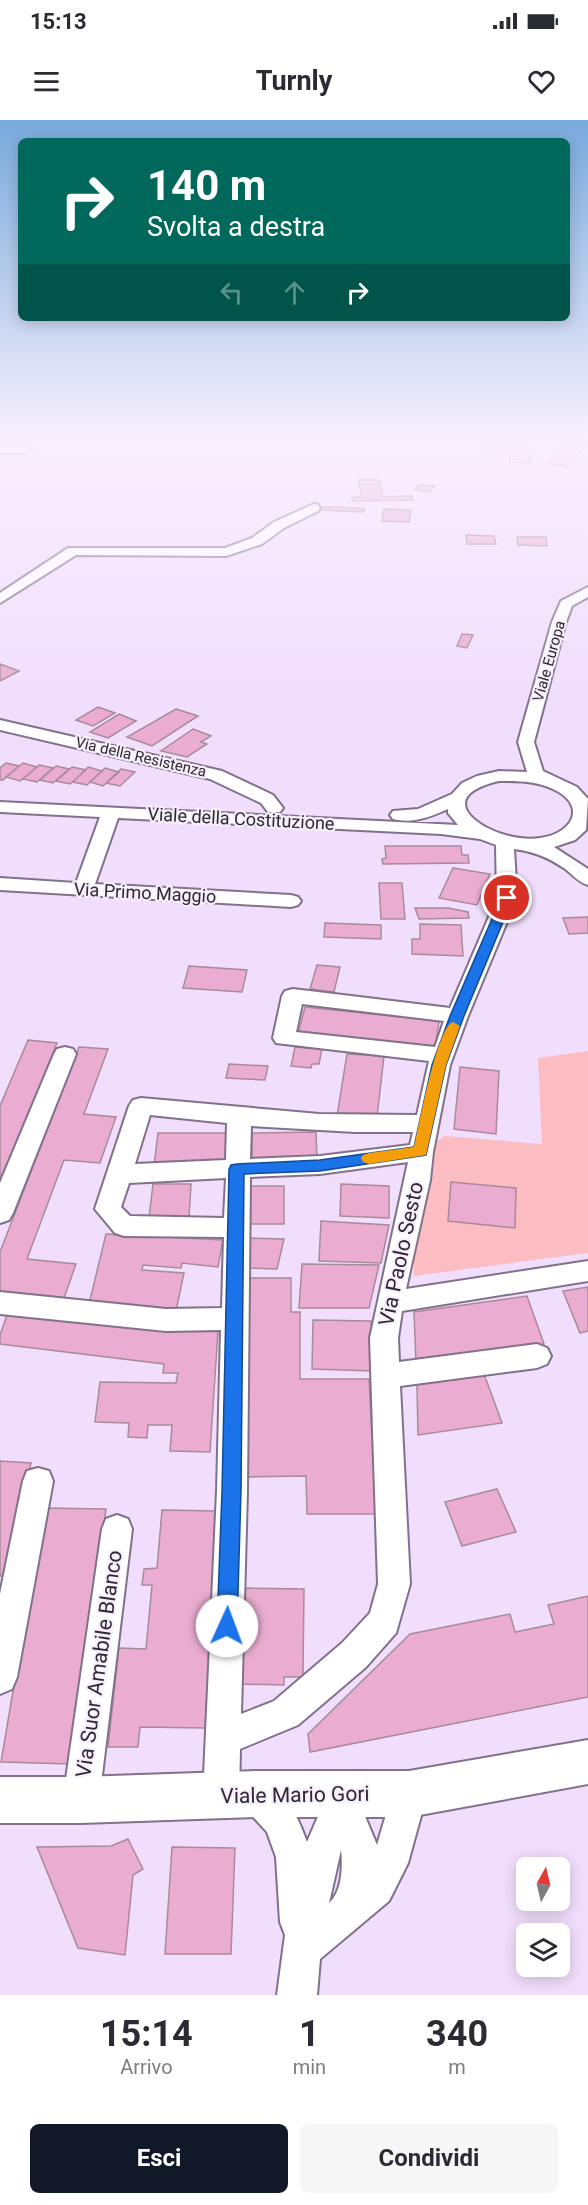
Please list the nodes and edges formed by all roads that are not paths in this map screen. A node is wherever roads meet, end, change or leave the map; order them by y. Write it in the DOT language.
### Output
graph roads {
  1 [pos="280,524"];
  2 [pos="588,591"];
  3 [pos="0,599"];
  4 [pos="0,724"];
  5 [pos="526,742"];
  6 [pos="488,778"];
  7 [pos="547,780"];
  8 [pos="0,796"];
  9 [pos="457,798"];
  10 [pos="0,807"];
  11 [pos="274,808"];
  12 [pos="111,813"];
  13 [pos="582,824"];
  14 [pos="505,840"];
  15 [pos="587,846"];
  16 [pos="588,879"];
  17 [pos="0,884"];
  18 [pos="83,889"];
  19 [pos="291,901"];
  20 [pos="457,1016"];
  21 [pos="65,1054"];
  22 [pos="443,1055"];
  23 [pos="239,1116"];
  24 [pos="427,1123"];
  25 [pos="421,1152"];
  26 [pos="237,1169"];
  27 [pos="119,1174"];
  28 [pos="0,1213"];
  29 [pos="236,1228"];
  30 [pos="588,1271"];
  31 [pos="0,1302"];
  32 [pos="390,1302"];
  33 [pos="234,1319"];
  34 [pos="537,1356"];
  35 [pos="386,1376"];
  36 [pos="38,1481"];
  37 [pos="117,1529"];
  38 [pos="0,1677"];
  39 [pos="223,1739"];
  40 [pos="588,1762"];
  41 [pos="409,1794"];
  42 [pos="239,1795"];
  43 [pos="342,1799"];
  44 [pos="0,1800"];
  45 [pos="81,1800"];
  46 [pos="352,1907"];
  47 [pos="301,1950"];
  48 [pos="297,1995"];
  1 -- 3 [label="street"];
  2 -- 5 [label="street, Viale Europa"];
  4 -- 11 [label="street, Via della Resistenza"];
  5 -- 6 [label="street"];
  5 -- 7 [label="street"];
  6 -- 7 [label="street"];
  6 -- 9 [label="street, Viale della Costituzione"];
  7 -- 13 [label="street"];
  8 -- 11 [label="street, Viale della Costituzione"];
  9 -- 11 [label="street, Viale della Costituzione"];
  9 -- 14 [label="street"];
  10 -- 12 [label="street, Viale della Costituzione"];
  12 -- 14 [label="street, Viale della Costituzione"];
  12 -- 18 [label="street"];
  13 -- 14 [label="street"];
  13 -- 15 [label="street"];
  14 -- 16 [label="street"];
  14 -- 20 [label="street, Via Paolo Sesto"];
  17 -- 18 [label="street, Via Primo Maggio"];
  18 -- 19 [label="street, Via Primo Maggio"];
  20 -- 22 [label="street, Via Paolo Sesto"];
  20 -- 22 [label="street"];
  21 -- 28 [label="street"];
  22 -- 24 [label="street, Via Paolo Sesto"];
  23 -- 24 [label="street"];
  23 -- 26 [label="street"];
  23 -- 27 [label="street"];
  24 -- 25 [label="street, Via Paolo Sesto"];
  25 -- 26 [label="street"];
  25 -- 32 [label="street, Via Paolo Sesto"];
  26 -- 27 [label="street"];
  26 -- 29 [label="street"];
  27 -- 29 [label="street"];
  29 -- 33 [label="street"];
  30 -- 32 [label="street"];
  31 -- 33 [label="street"];
  32 -- 35 [label="street, Via Paolo Sesto"];
  33 -- 39 [label="street"];
  34 -- 35 [label="street"];
  35 -- 39 [label="street, Via Paolo Sesto"];
  36 -- 38 [label="street"];
  37 -- 45 [label="street, Via Suor Amabile Blanco"];
  39 -- 42 [label="street"];
  40 -- 41 [label="main road, Viale Mario Gori"];
  41 -- 43 [label="main road, Viale Mario Gori"];
  41 -- 46 [label="street"];
  42 -- 43 [label="main road, Viale Mario Gori"];
  42 -- 45 [label="main road, Viale Mario Gori"];
  42 -- 47 [label="street"];
  43 -- 46 [label="street"];
  43 -- 47 [label="street"];
  44 -- 45 [label="main road, Viale Mario Gori"];
  46 -- 47 [label="street"];
  47 -- 48 [label="street"];
}
